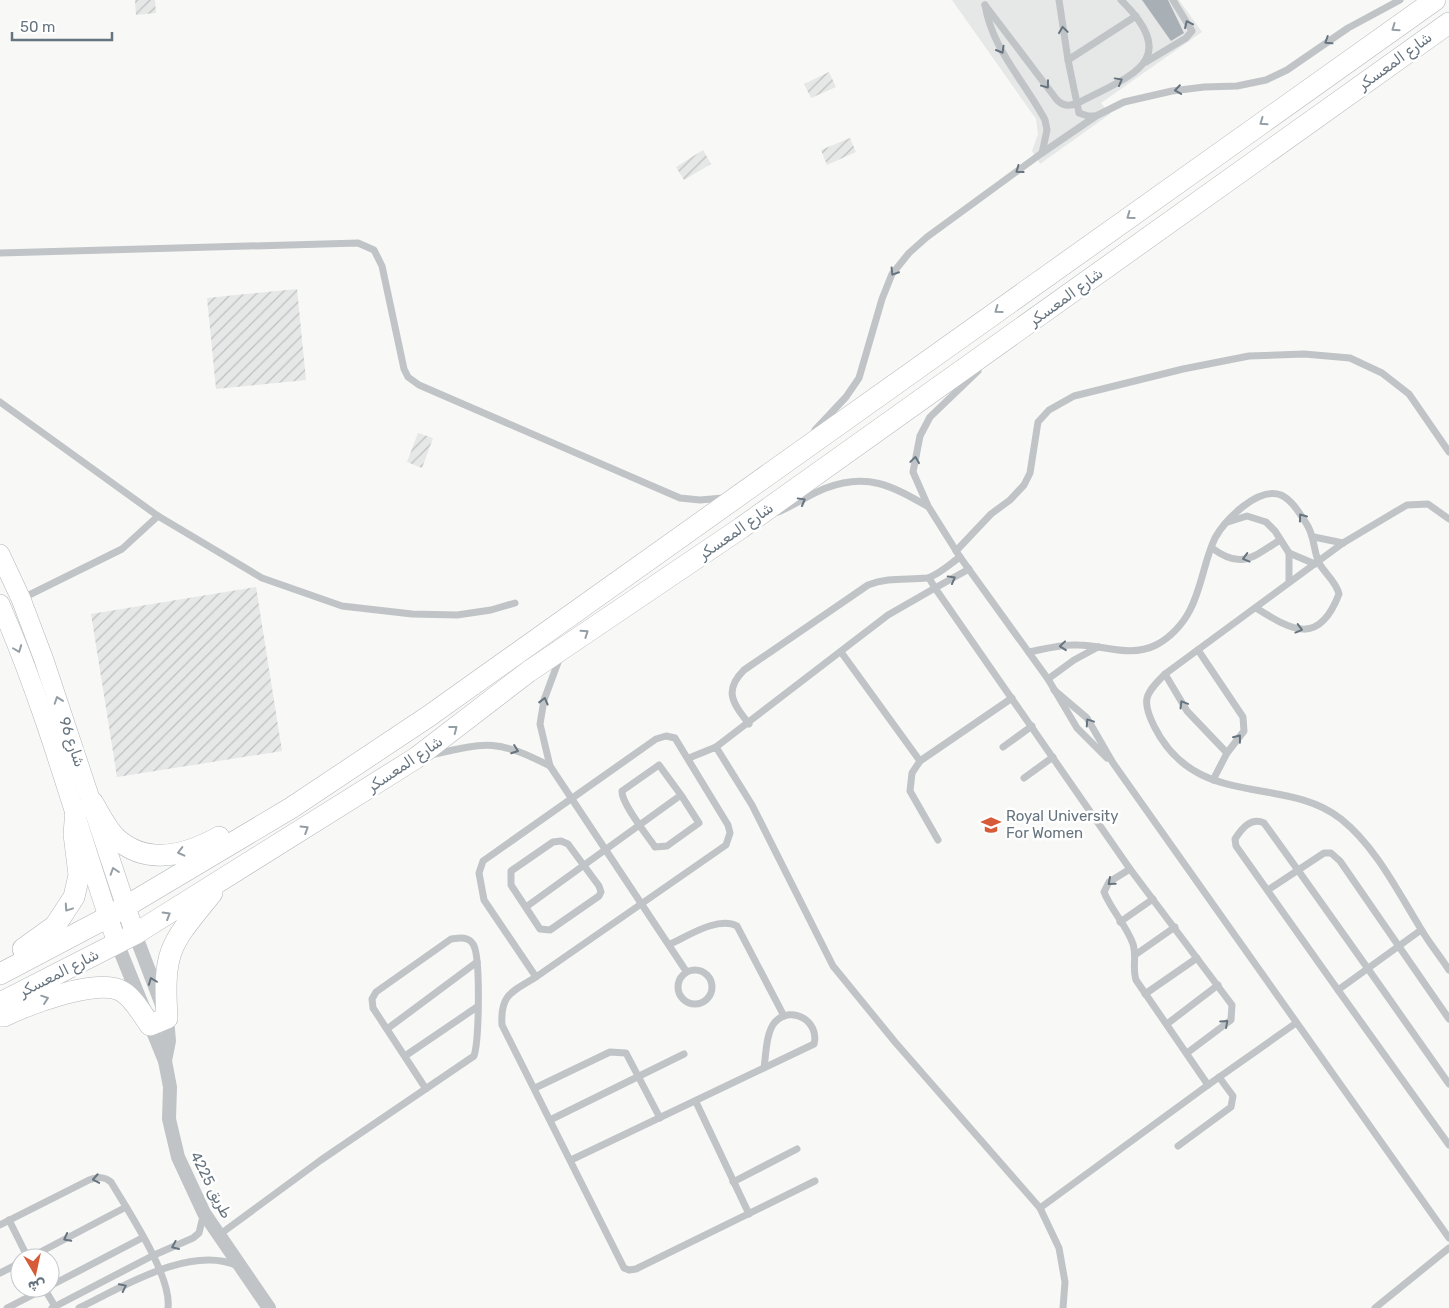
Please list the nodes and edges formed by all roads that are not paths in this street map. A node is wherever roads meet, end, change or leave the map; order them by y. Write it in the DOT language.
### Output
graph roads {
  1 [pos="1059,0"];
  2 [pos="1121,0"];
  3 [pos="1173,0"];
  4 [pos="1400,0"];
  5 [pos="1435,0"];
  6 [pos="985,2"];
  7 [pos="1136,16"];
  8 [pos="1449,22"];
  9 [pos="1068,60"];
  10 [pos="1146,62"];
  11 [pos="1076,104"];
  12 [pos="1096,116"];
  13 [pos="1042,153"];
  14 [pos="0,253"];
  15 [pos="1048,310"];
  16 [pos="990,360"];
  17 [pos="983,366"];
  18 [pos="0,402"];
  19 [pos="1449,452"];
  20 [pos="770,474"];
  21 [pos="737,497"];
  22 [pos="928,506"];
  23 [pos="158,516"];
  24 [pos="1449,519"];
  25 [pos="1228,522"];
  26 [pos="741,528"];
  27 [pos="1314,537"];
  28 [pos="1280,540"];
  29 [pos="1343,543"];
  30 [pos="1212,548"];
  31 [pos="1289,553"];
  32 [pos="0,554"];
  33 [pos="958,554"];
  34 [pos="1317,563"];
  35 [pos="969,569"];
  36 [pos="929,578"];
  37 [pos="1289,582"];
  38 [pos="935,588"];
  39 [pos="21,599"];
  40 [pos="515,603"];
  41 [pos="0,604"];
  42 [pos="1256,608"];
  43 [pos="1098,647"];
  44 [pos="564,648"];
  45 [pos="1198,650"];
  46 [pos="841,652"];
  47 [pos="1028,652"];
  48 [pos="1165,674"];
  49 [pos="1048,679"];
  50 [pos="1054,690"];
  51 [pos="1012,698"];
  52 [pos="749,724"];
  53 [pos="1032,726"];
  54 [pos="716,747"];
  55 [pos="1003,747"];
  56 [pos="1227,753"];
  57 [pos="1053,757"];
  58 [pos="416,758"];
  59 [pos="689,758"];
  60 [pos="920,761"];
  61 [pos="1113,763"];
  62 [pos="550,766"];
  63 [pos="1024,778"];
  64 [pos="1213,780"];
  65 [pos="681,795"];
  66 [pos="573,799"];
  67 [pos="84,807"];
  68 [pos="291,808"];
  69 [pos="640,823"];
  70 [pos="938,840"];
  71 [pos="604,850"];
  72 [pos="583,865"];
  73 [pos="1130,869"];
  74 [pos="1298,870"];
  75 [pos="221,881"];
  76 [pos="1268,890"];
  77 [pos="1153,899"];
  78 [pos="641,903"];
  79 [pos="526,908"];
  80 [pos="117,912"];
  81 [pos="1120,922"];
  82 [pos="1175,927"];
  83 [pos="1421,930"];
  84 [pos="126,939"];
  85 [pos="670,944"];
  86 [pos="1398,947"];
  87 [pos="1135,955"];
  88 [pos="1197,958"];
  89 [pos="477,962"];
  90 [pos="0,963"];
  91 [pos="1368,968"];
  92 [pos="1449,970"];
  93 [pos="686,971"];
  94 [pos="0,974"];
  95 [pos="536,977"];
  96 [pos="1218,985"];
  97 [pos="1338,990"];
  98 [pos="1145,994"];
  99 [pos="0,1003"];
  100 [pos="477,1007"];
  101 [pos="784,1016"];
  102 [pos="0,1017"];
  103 [pos="1449,1019"];
  104 [pos="158,1021"];
  105 [pos="1167,1024"];
  106 [pos="1296,1024"];
  107 [pos="387,1029"];
  108 [pos="1187,1053"];
  109 [pos="684,1054"];
  110 [pos="405,1056"];
  111 [pos="764,1068"];
  112 [pos="640,1076"];
  113 [pos="1219,1077"];
  114 [pos="1449,1084"];
  115 [pos="1208,1085"];
  116 [pos="535,1088"];
  117 [pos="426,1089"];
  118 [pos="696,1102"];
  119 [pos="660,1118"];
  120 [pos="550,1120"];
  121 [pos="1449,1145"];
  122 [pos="1178,1146"];
  123 [pos="797,1149"];
  124 [pos="571,1160"];
  125 [pos="815,1181"];
  126 [pos="733,1182"];
  127 [pos="126,1208"];
  128 [pos="1040,1208"];
  129 [pos="204,1213"];
  130 [pos="749,1214"];
  131 [pos="9,1220"];
  132 [pos="0,1225"];
  133 [pos="219,1235"];
  134 [pos="142,1238"];
  135 [pos="1449,1238"];
  136 [pos="24,1248"];
  137 [pos="48,1248"];
  138 [pos="1449,1248"];
  139 [pos="152,1256"];
  140 [pos="241,1267"];
  141 [pos="160,1270"];
  142 [pos="60,1281"];
  143 [pos="26,1298"];
  144 [pos="54,1307"];
  145 [pos="7,1308"];
  146 [pos="79,1308"];
  147 [pos="168,1308"];
  148 [pos="269,1308"];
  149 [pos="1063,1308"];
  150 [pos="1374,1308"];
  9 -- 1 [label="lane, one-way"];
  2 -- 7 [label="lane"];
  10 -- 3 [label="lane, one-way"];
  4 -- 12 [label="lane, one-way"];
  5 -- 20 [label="main road, شارع المعسكر, one-way"];
  6 -- 11 [label="lane, one-way"];
  6 -- 13 [label="lane, one-way"];
  7 -- 9 [label="lane"];
  7 -- 10 [label="lane"];
  8 -- 15 [label="main road, شارع المعسكر"];
  9 -- 11 [label="lane"];
  11 -- 10 [label="lane, one-way"];
  11 -- 12 [label="lane"];
  12 -- 13 [label="lane"];
  13 -- 20 [label="lane, one-way"];
  14 -- 21 [label="lane"];
  15 -- 16 [label="lane"];
  15 -- 26 [label="main road, شارع المعسكر"];
  22 -- 17 [label="lane, one-way"];
  18 -- 23 [label="lane"];
  19 -- 33 [label="lane"];
  20 -- 21 [label="main road, شارع المعسكر"];
  21 -- 68 [label="main road, شارع المعسكر"];
  26 -- 22 [label="lane, one-way"];
  22 -- 33 [label="lane"];
  23 -- 39 [label="lane"];
  23 -- 40 [label="lane"];
  24 -- 29 [label="lane"];
  27 -- 25 [label="lane, one-way"];
  25 -- 28 [label="lane"];
  25 -- 30 [label="lane"];
  44 -- 26 [label="main road, شارع المعسكر, one-way"];
  27 -- 29 [label="lane"];
  27 -- 34 [label="lane"];
  28 -- 30 [label="lane, one-way"];
  28 -- 31 [label="lane"];
  29 -- 34 [label="lane"];
  30 -- 43 [label="lane"];
  31 -- 34 [label="lane"];
  31 -- 37 [label="lane"];
  32 -- 39 [label="street, شارع 96"];
  33 -- 35 [label="lane"];
  33 -- 36 [label="lane"];
  34 -- 37 [label="lane"];
  42 -- 34 [label="lane, one-way"];
  38 -- 35 [label="lane, one-way"];
  35 -- 47 [label="lane"];
  36 -- 38 [label="lane"];
  36 -- 52 [label="lane"];
  37 -- 42 [label="lane"];
  38 -- 46 [label="lane"];
  38 -- 51 [label="lane"];
  67 -- 39 [label="street, شارع 96, one-way"];
  41 -- 67 [label="street, شارع 96, one-way"];
  42 -- 45 [label="lane"];
  43 -- 47 [label="lane, one-way"];
  43 -- 49 [label="lane"];
  58 -- 44 [label="main road, شارع المعسكر, one-way"];
  62 -- 44 [label="lane, one-way"];
  45 -- 48 [label="lane"];
  56 -- 45 [label="lane, one-way"];
  46 -- 52 [label="lane"];
  46 -- 60 [label="lane"];
  47 -- 49 [label="lane"];
  56 -- 48 [label="lane, one-way"];
  48 -- 64 [label="lane"];
  49 -- 50 [label="lane"];
  50 -- 61 [label="lane"];
  61 -- 50 [label="lane, one-way"];
  51 -- 53 [label="lane"];
  51 -- 60 [label="lane"];
  52 -- 54 [label="lane"];
  53 -- 55 [label="lane"];
  53 -- 57 [label="lane"];
  54 -- 59 [label="lane"];
  54 -- 128 [label="lane"];
  56 -- 64 [label="lane"];
  57 -- 63 [label="lane"];
  57 -- 73 [label="lane"];
  58 -- 62 [label="lane, one-way"];
  75 -- 58 [label="main road, شارع المعسكر, one-way"];
  59 -- 66 [label="lane"];
  59 -- 78 [label="lane"];
  60 -- 70 [label="lane"];
  61 -- 106 [label="lane"];
  62 -- 66 [label="lane"];
  64 -- 83 [label="lane"];
  65 -- 69 [label="lane"];
  65 -- 69 [label="lane"];
  65 -- 69 [label="lane"];
  66 -- 71 [label="lane"];
  66 -- 95 [label="lane"];
  68 -- 67 [label="main road, one-way"];
  67 -- 80 [label="street, شارع 96"];
  67 -- 90 [label="main road, one-way"];
  68 -- 80 [label="main road, شارع المعسكر"];
  69 -- 71 [label="lane"];
  71 -- 72 [label="lane"];
  71 -- 78 [label="lane"];
  72 -- 79 [label="lane"];
  72 -- 79 [label="lane"];
  72 -- 79 [label="lane"];
  73 -- 77 [label="lane"];
  73 -- 81 [label="lane, one-way"];
  74 -- 76 [label="lane"];
  74 -- 76 [label="lane"];
  74 -- 86 [label="lane"];
  74 -- 91 [label="lane"];
  84 -- 75 [label="main road, شارع المعسكر, one-way"];
  75 -- 104 [label="main road"];
  76 -- 97 [label="lane"];
  77 -- 81 [label="lane"];
  77 -- 82 [label="lane"];
  78 -- 85 [label="lane"];
  78 -- 95 [label="lane"];
  80 -- 84 [label="street, شارع 96"];
  80 -- 94 [label="main road, شارع المعسكر"];
  81 -- 87 [label="lane"];
  82 -- 87 [label="lane"];
  82 -- 88 [label="lane"];
  83 -- 86 [label="lane"];
  83 -- 92 [label="lane"];
  84 -- 99 [label="main road, شارع المعسكر"];
  84 -- 104 [label="street, طريق 4225"];
  104 -- 84 [label="street, طريق 4225, one-way"];
  85 -- 93 [label="lane"];
  85 -- 101 [label="lane"];
  86 -- 91 [label="lane"];
  86 -- 103 [label="lane"];
  87 -- 98 [label="lane"];
  88 -- 96 [label="lane"];
  88 -- 98 [label="lane"];
  89 -- 100 [label="lane"];
  89 -- 107 [label="lane"];
  89 -- 107 [label="lane"];
  91 -- 97 [label="lane"];
  91 -- 114 [label="lane"];
  93 -- 93 [label="lane"];
  95 -- 116 [label="lane"];
  96 -- 105 [label="lane"];
  108 -- 96 [label="lane, one-way"];
  97 -- 121 [label="lane"];
  98 -- 105 [label="lane"];
  100 -- 110 [label="lane"];
  100 -- 117 [label="lane"];
  101 -- 111 [label="lane"];
  101 -- 111 [label="lane"];
  102 -- 104 [label="main road, one-way"];
  104 -- 129 [label="street, طريق 4225"];
  105 -- 108 [label="lane"];
  106 -- 113 [label="lane"];
  106 -- 135 [label="lane"];
  107 -- 110 [label="lane"];
  108 -- 115 [label="lane"];
  109 -- 112 [label="lane"];
  110 -- 117 [label="lane"];
  111 -- 118 [label="lane"];
  112 -- 116 [label="lane"];
  112 -- 119 [label="lane"];
  112 -- 120 [label="lane"];
  113 -- 115 [label="lane"];
  113 -- 122 [label="lane"];
  115 -- 128 [label="lane"];
  116 -- 120 [label="lane"];
  117 -- 133 [label="lane"];
  118 -- 119 [label="lane"];
  118 -- 126 [label="lane"];
  119 -- 124 [label="lane"];
  120 -- 124 [label="lane"];
  123 -- 126 [label="lane"];
  124 -- 130 [label="lane"];
  125 -- 130 [label="lane"];
  126 -- 130 [label="lane"];
  127 -- 131 [label="lane, one-way"];
  127 -- 134 [label="lane"];
  127 -- 137 [label="lane, one-way"];
  128 -- 149 [label="lane"];
  129 -- 133 [label="street, طريق 4225"];
  129 -- 139 [label="lane, one-way"];
  131 -- 132 [label="lane"];
  131 -- 136 [label="lane"];
  133 -- 140 [label="street, طريق 4225"];
  134 -- 139 [label="lane"];
  134 -- 142 [label="lane"];
  138 -- 150 [label="lane"];
  139 -- 141 [label="lane"];
  139 -- 144 [label="lane"];
  140 -- 141 [label="lane"];
  140 -- 148 [label="street, طريق 4225"];
  146 -- 141 [label="lane, one-way"];
  141 -- 147 [label="lane"];
  143 -- 145 [label="lane"];
}
